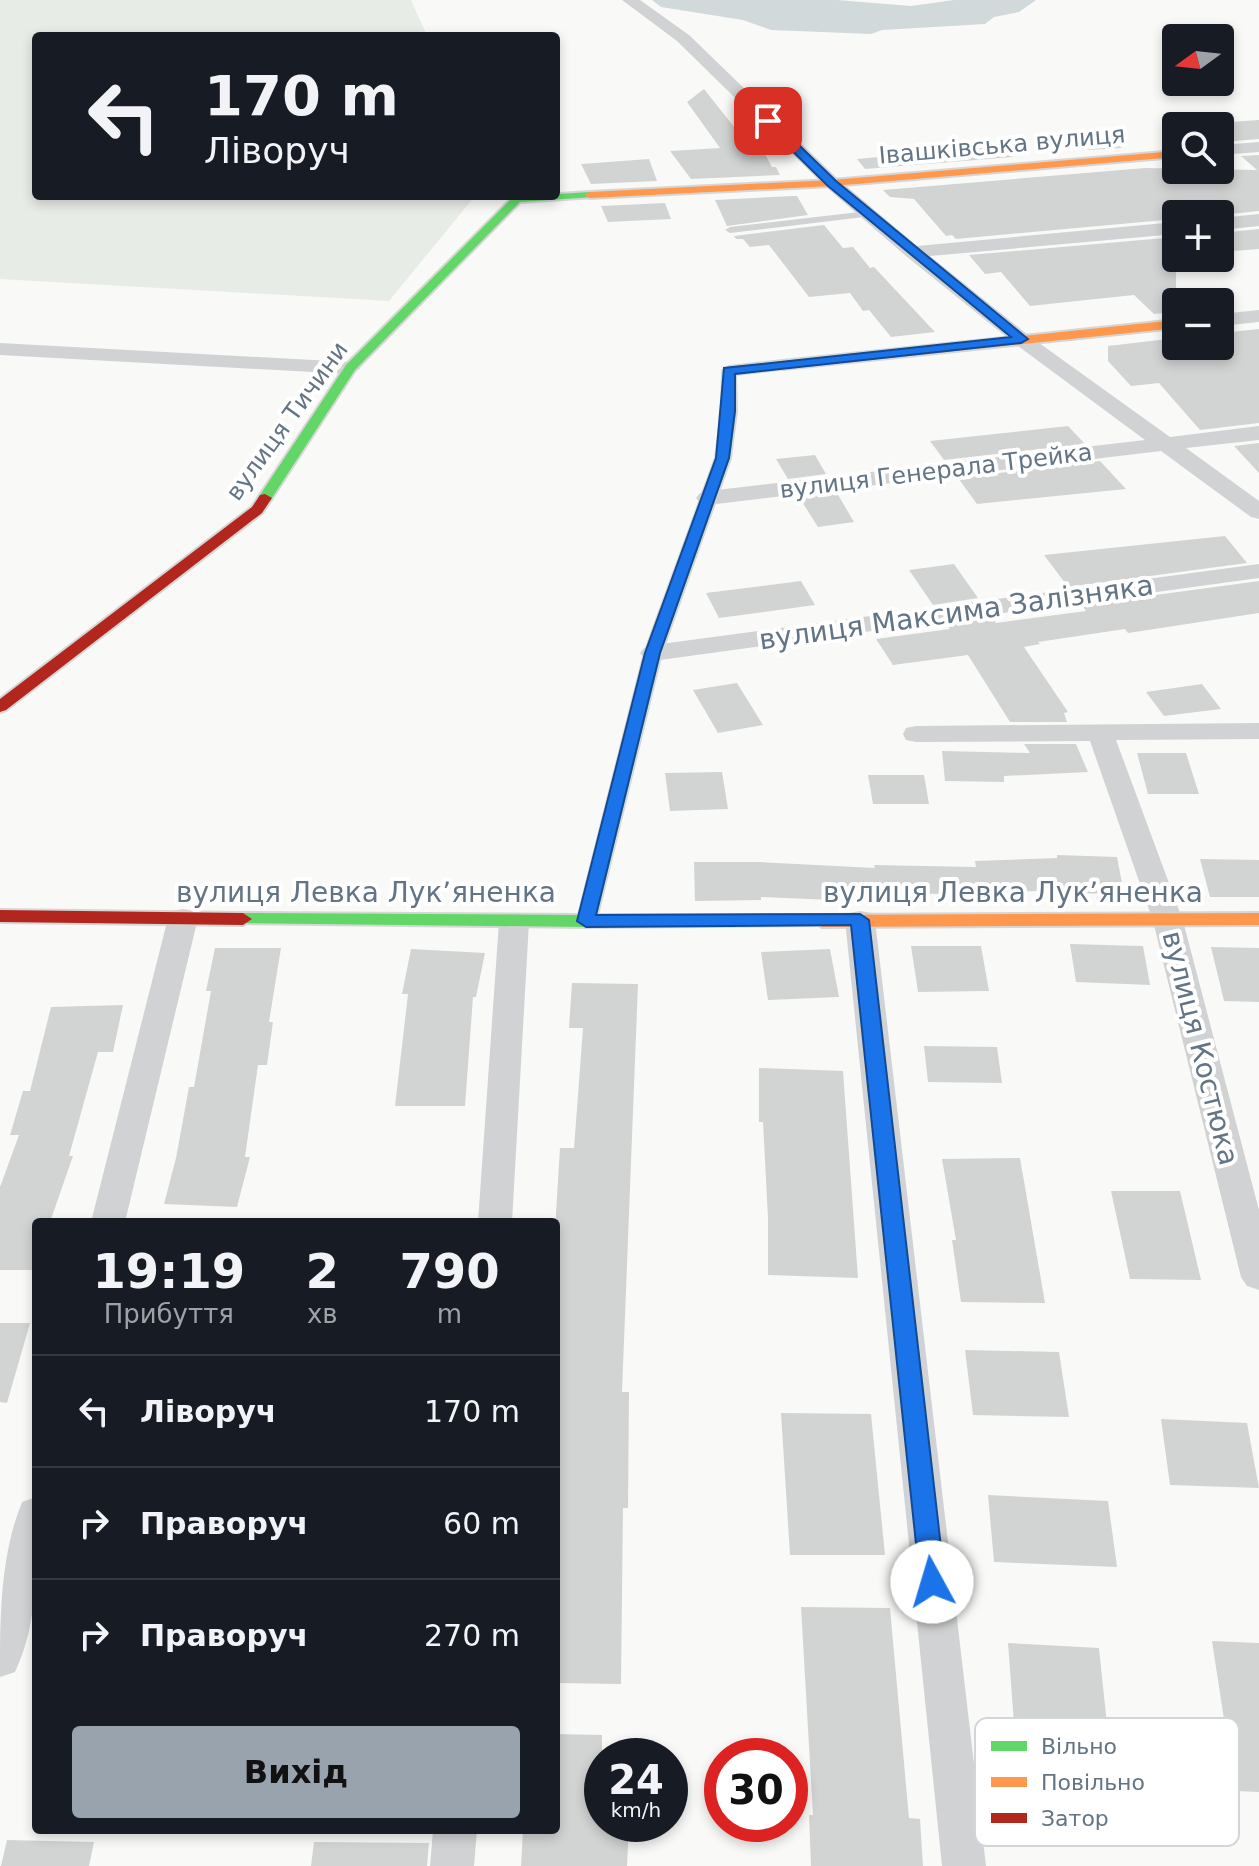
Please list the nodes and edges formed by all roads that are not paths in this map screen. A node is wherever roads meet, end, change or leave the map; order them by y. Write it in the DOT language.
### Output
graph roads {
  1 [pos="630,0"];
  2 [pos="1259,147"];
  3 [pos="1234,149"];
  4 [pos="1162,155"];
  5 [pos="832,183"];
  6 [pos="560,197"];
  7 [pos="516,200"];
  8 [pos="868,214"];
  9 [pos="1259,220"];
  10 [pos="1234,223"];
  11 [pos="1162,229"];
  12 [pos="730,230"];
  13 [pos="913,252"];
  14 [pos="1259,316"];
  15 [pos="1234,319"];
  16 [pos="1162,325"];
  17 [pos="1021,339"];
  18 [pos="0,349"];
  19 [pos="350,368"];
  20 [pos="1259,433"];
  21 [pos="1164,444"];
  22 [pos="708,498"];
  23 [pos="1259,512"];
  24 [pos="1259,571"];
  25 [pos="653,653"];
  26 [pos="0,707"];
  27 [pos="1259,731"];
  28 [pos="1100,732"];
  29 [pos="916,734"];
  30 [pos="0,916"];
  31 [pos="183,918"];
  32 [pos="1259,919"];
  33 [pos="860,920"];
  34 [pos="586,921"];
  35 [pos="1168,921"];
  36 [pos="514,922"];
  37 [pos="109,1218"];
  38 [pos="495,1218"];
  39 [pos="1259,1277"];
  40 [pos="32,1529"];
  41 [pos="0,1659"];
  42 [pos="455,1834"];
  43 [pos="452,1866"];
  44 [pos="964,1866"];
  1 -- 5 [label="street"];
  2 -- 3 [label="street"];
  4 -- 5 [label="street, Івашківська вулиця"];
  5 -- 6 [label="street, Івашківська вулиця"];
  5 -- 8 [label="street"];
  7 -- 19 [label="street, вулиця Тичини"];
  8 -- 12 [label="lane"];
  8 -- 13 [label="street"];
  9 -- 10 [label="street"];
  11 -- 13 [label="street"];
  13 -- 17 [label="street"];
  14 -- 15 [label="street"];
  16 -- 17 [label="street"];
  17 -- 21 [label="street"];
  17 -- 22 [label="street"];
  18 -- 19 [label="street"];
  19 -- 26 [label="street, вулиця Тичини"];
  20 -- 21 [label="street, вулиця Генерала Трейка"];
  21 -- 22 [label="street, вулиця Генерала Трейка"];
  21 -- 23 [label="street"];
  22 -- 25 [label="street"];
  24 -- 25 [label="street, вулиця Максима Залізняка"];
  25 -- 34 [label="street"];
  27 -- 28 [label="street"];
  28 -- 29 [label="street"];
  28 -- 35 [label="street, вулиця Костюка"];
  30 -- 31 [label="street, вулиця Левка Лукʼяненка"];
  31 -- 36 [label="street, вулиця Левка Лукʼяненка"];
  31 -- 37 [label="street"];
  32 -- 35 [label="street, вулиця Левка Лукʼяненка"];
  33 -- 34 [label="street, вулиця Левка Лукʼяненка"];
  33 -- 35 [label="street, вулиця Левка Лукʼяненка"];
  33 -- 44 [label="street"];
  34 -- 36 [label="street, вулиця Левка Лукʼяненка"];
  35 -- 39 [label="street, вулиця Костюка"];
  36 -- 38 [label="street"];
  40 -- 41 [label="street"];
  42 -- 43 [label="street"];
}
